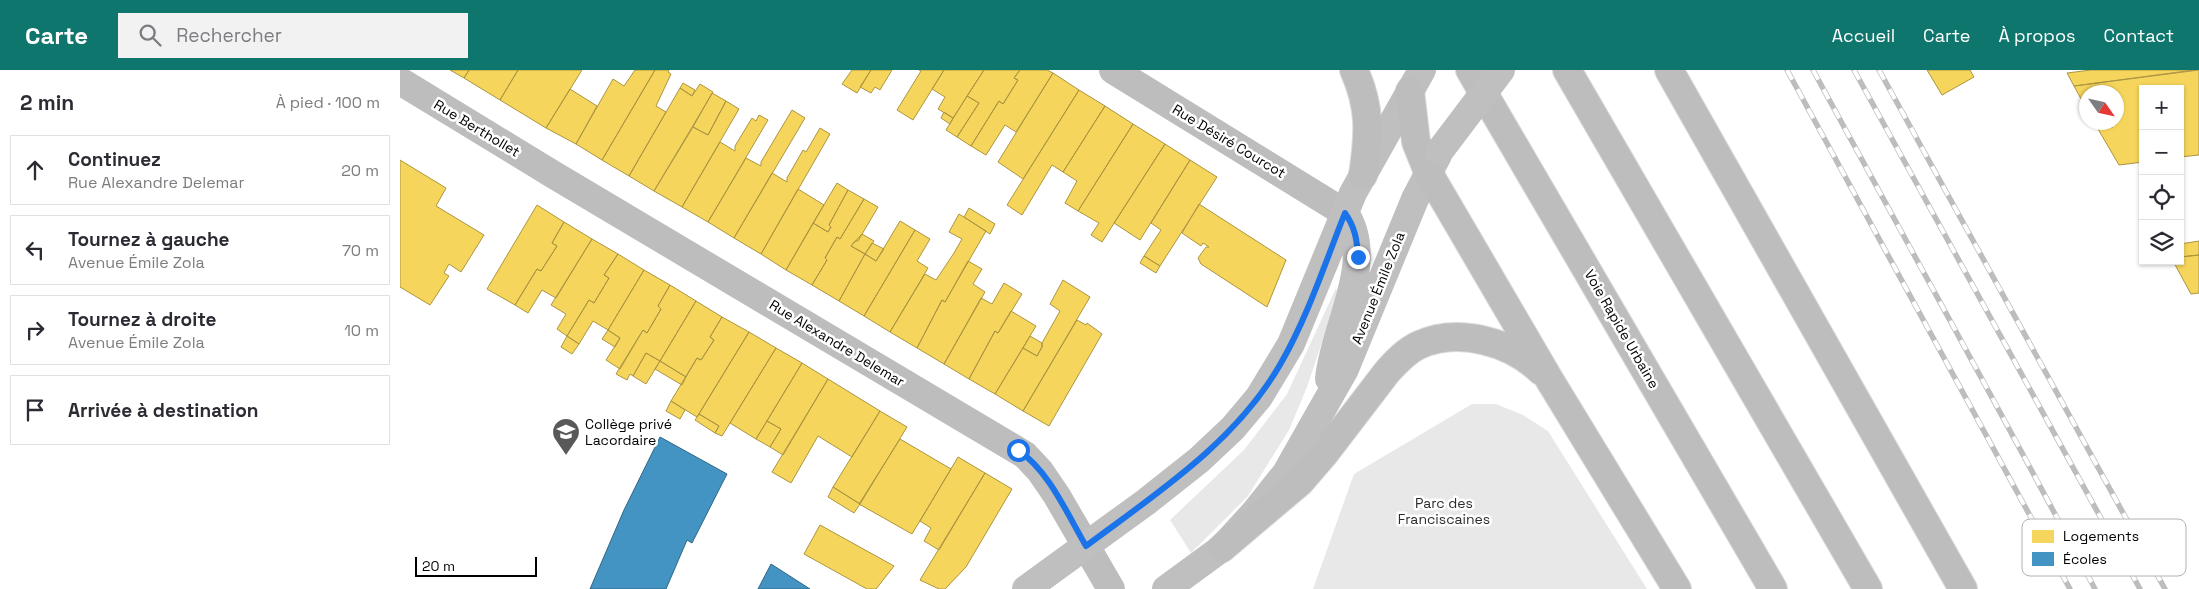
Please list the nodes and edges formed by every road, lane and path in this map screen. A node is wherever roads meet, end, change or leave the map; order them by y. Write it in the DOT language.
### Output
graph roads {
  1 [pos="1113,70"];
  2 [pos="1354,70"];
  3 [pos="1470,70"];
  4 [pos="1477,70"];
  5 [pos="1501,70"];
  6 [pos="1567,70"];
  7 [pos="1669,70"];
  8 [pos="400,81"];
  9 [pos="1416,81"];
  10 [pos="1366,104"];
  11 [pos="1404,129"];
  12 [pos="1433,162"];
  13 [pos="554,175"];
  14 [pos="1362,175"];
  15 [pos="1345,213"];
  16 [pos="1549,378"];
  17 [pos="1326,403"];
  18 [pos="1086,546"];
  19 [pos="1222,548"];
  20 [pos="1026,589"];
  21 [pos="1111,589"];
  22 [pos="1166,589"];
  23 [pos="1677,589"];
  24 [pos="1773,589"];
  25 [pos="1868,589"];
  26 [pos="1963,589"];
  1 -- 15 [label="main road, Rue Désiré Courcot"];
  2 -- 10 [label="main road"];
  3 -- 24 [label="main road, Voie Rapide Urbaine"];
  4 -- 12 [label="main road, bridge"];
  5 -- 12 [label="main road, bridge"];
  6 -- 25 [label="main road"];
  7 -- 26 [label="main road"];
  8 -- 13 [label="main road, Rue Berthollet"];
  9 -- 11 [label="main road"];
  10 -- 11 [label="main road"];
  10 -- 14 [label="main road"];
  11 -- 12 [label="main road"];
  11 -- 14 [label="main road"];
  12 -- 16 [label="main road"];
  12 -- 17 [label="main road, Avenue Émile Zola"];
  13 -- 18 [label="main road, Rue Alexandre Delemar"];
  14 -- 15 [label="main road"];
  15 -- 17 [label="main road, Avenue Émile Zola"];
  15 -- 18 [label="main road"];
  16 -- 19 [label="main road"];
  16 -- 23 [label="main road"];
  17 -- 19 [label="main road, Avenue Émile Zola"];
  18 -- 20 [label="main road"];
  18 -- 21 [label="main road, Rue Alexandre Delemar"];
  19 -- 22 [label="main road, Avenue Émile Zola"];
}
